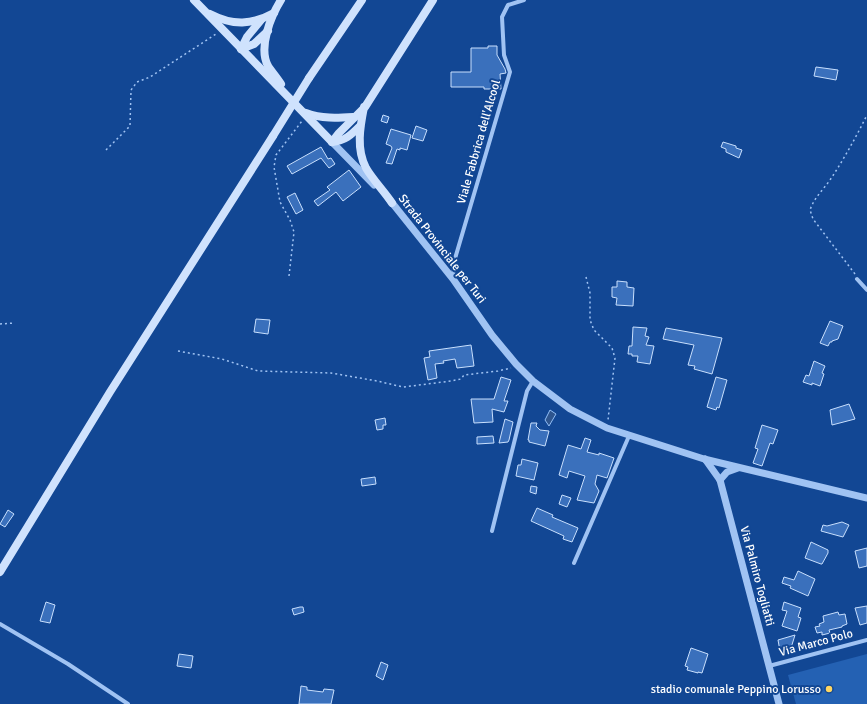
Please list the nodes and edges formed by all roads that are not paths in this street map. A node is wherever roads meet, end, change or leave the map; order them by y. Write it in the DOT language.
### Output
graph roads {
  1 [pos="194,0"];
  2 [pos="281,0"];
  3 [pos="360,0"];
  4 [pos="366,0"];
  5 [pos="426,0"];
  6 [pos="433,0"];
  7 [pos="524,0"];
  8 [pos="203,10"];
  9 [pos="274,13"];
  10 [pos="422,17"];
  11 [pos="261,20"];
  12 [pos="347,21"];
  13 [pos="268,32"];
  14 [pos="241,49"];
  15 [pos="297,106"];
  16 [pos="365,107"];
  17 [pos="305,114"];
  18 [pos="354,117"];
  19 [pos="360,126"];
  20 [pos="332,142"];
  21 [pos="392,202"];
  22 [pos="453,279"];
  23 [pos="857,279"];
  24 [pos="867,290"];
  25 [pos="533,381"];
  26 [pos="629,436"];
  27 [pos="704,459"];
  28 [pos="739,468"];
  29 [pos="720,480"];
  30 [pos="867,498"];
  31 [pos="492,531"];
  32 [pos="574,562"];
  33 [pos="0,572"];
  34 [pos="0,624"];
  35 [pos="867,640"];
  36 [pos="770,666"];
  37 [pos="128,704"];
  38 [pos="779,704"];
  1 -- 8 [label="main road, Strada Provinciale per Turi"];
  2 -- 9 [label="main road"];
  3 -- 12 [label="main road"];
  4 -- 12 [label="main road"];
  5 -- 10 [label="main road"];
  6 -- 10 [label="main road"];
  7 -- 22 [label="street, Viale Fabbrica dell'Alcool"];
  8 -- 11 [label="main road"];
  8 -- 14 [label="main road, Strada Provinciale per Turi"];
  9 -- 11 [label="main road"];
  9 -- 13 [label="main road"];
  10 -- 16 [label="main road"];
  11 -- 14 [label="main road"];
  12 -- 33 [label="main road, bridge"];
  13 -- 14 [label="main road"];
  13 -- 15 [label="main road"];
  14 -- 15 [label="main road, Strada Provinciale per Turi"];
  15 -- 17 [label="main road, Strada Provinciale per Turi"];
  16 -- 18 [label="main road"];
  16 -- 19 [label="main road"];
  17 -- 18 [label="main road"];
  17 -- 20 [label="main road, Strada Provinciale per Turi"];
  18 -- 20 [label="main road"];
  19 -- 20 [label="main road"];
  19 -- 21 [label="main road"];
  20 -- 21 [label="street, Strada Provinciale per Turi"];
  21 -- 22 [label="street, Strada Provinciale per Turi"];
  22 -- 25 [label="street, Strada Provinciale per Turi"];
  23 -- 24 [label="street"];
  25 -- 26 [label="street, Strada Provinciale per Turi"];
  25 -- 31 [label="street"];
  26 -- 27 [label="street, Strada Provinciale per Turi"];
  26 -- 32 [label="street"];
  27 -- 28 [label="street, Strada Provinciale per Turi"];
  27 -- 29 [label="street, Via Palmiro Togliatti"];
  28 -- 29 [label="street"];
  28 -- 30 [label="street, Strada Provinciale per Turi"];
  29 -- 36 [label="street, Via Palmiro Togliatti"];
  34 -- 37 [label="street"];
  35 -- 36 [label="street, Via Marco Polo"];
  36 -- 38 [label="street, Via Palmiro Togliatti"];
}
